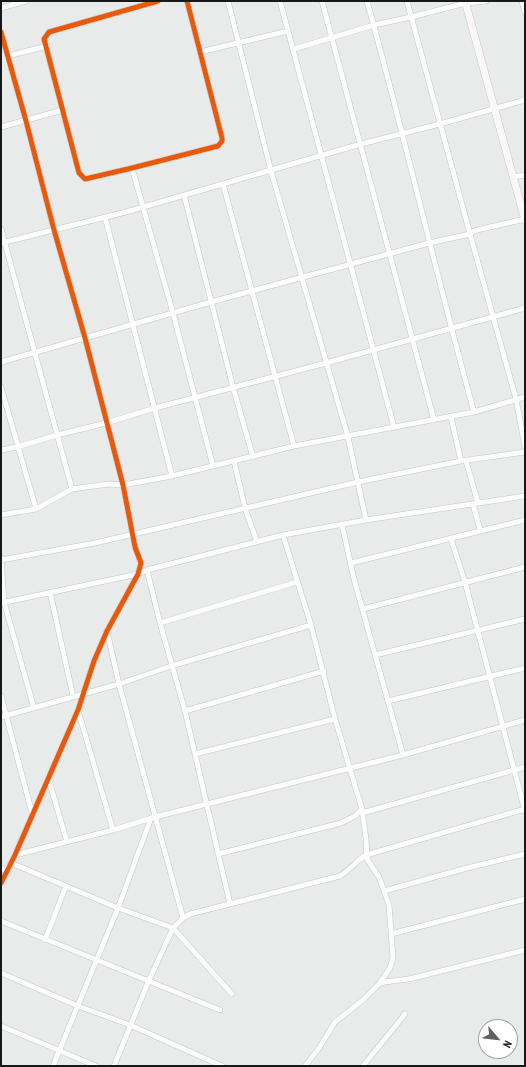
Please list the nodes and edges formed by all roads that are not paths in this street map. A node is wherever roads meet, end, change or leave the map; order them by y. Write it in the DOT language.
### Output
graph roads {
  1 [pos="26,1"];
  2 [pos="158,1"];
  3 [pos="187,1"];
  4 [pos="228,1"];
  5 [pos="282,1"];
  6 [pos="322,1"];
  7 [pos="367,1"];
  8 [pos="407,1"];
  9 [pos="486,1"];
  10 [pos="519,1"];
  11 [pos="522,1"];
  12 [pos="465,2"];
  13 [pos="1,8"];
  14 [pos="525,11"];
  15 [pos="411,17"];
  16 [pos="374,25"];
  17 [pos="288,31"];
  18 [pos="1,32"];
  19 [pos="332,38"];
  20 [pos="238,42"];
  21 [pos="47,46"];
  22 [pos="294,49"];
  23 [pos="200,52"];
  24 [pos="8,56"];
  25 [pos="525,100"];
  26 [pos="495,109"];
  27 [pos="64,110"];
  28 [pos="26,121"];
  29 [pos="440,124"];
  30 [pos="1,127"];
  31 [pos="403,133"];
  32 [pos="361,144"];
  33 [pos="322,155"];
  34 [pos="132,168"];
  35 [pos="271,171"];
  36 [pos="525,174"];
  37 [pos="513,177"];
  38 [pos="223,184"];
  39 [pos="184,195"];
  40 [pos="144,207"];
  41 [pos="105,217"];
  42 [pos="525,219"];
  43 [pos="1,229"];
  44 [pos="54,230"];
  45 [pos="470,234"];
  46 [pos="3,242"];
  47 [pos="429,243"];
  48 [pos="389,254"];
  49 [pos="351,264"];
  50 [pos="302,278"];
  51 [pos="253,291"];
  52 [pos="211,302"];
  53 [pos="525,308"];
  54 [pos="173,313"];
  55 [pos="494,317"];
  56 [pos="132,324"];
  57 [pos="451,328"];
  58 [pos="85,338"];
  59 [pos="413,340"];
  60 [pos="374,349"];
  61 [pos="34,352"];
  62 [pos="1,362"];
  63 [pos="326,363"];
  64 [pos="276,376"];
  65 [pos="1,387"];
  66 [pos="233,387"];
  67 [pos="525,397"];
  68 [pos="196,398"];
  69 [pos="516,399"];
  70 [pos="155,408"];
  71 [pos="474,412"];
  72 [pos="451,417"];
  73 [pos="434,420"];
  74 [pos="106,423"];
  75 [pos="394,427"];
  76 [pos="57,435"];
  77 [pos="348,437"];
  78 [pos="294,446"];
  79 [pos="17,447"];
  80 [pos="525,447"];
  81 [pos="1,450"];
  82 [pos="525,452"];
  83 [pos="253,457"];
  84 [pos="234,461"];
  85 [pos="464,461"];
  86 [pos="213,466"];
  87 [pos="172,476"];
  88 [pos="358,482"];
  89 [pos="123,485"];
  90 [pos="72,489"];
  91 [pos="525,496"];
  92 [pos="475,504"];
  93 [pos="245,508"];
  94 [pos="36,509"];
  95 [pos="1,515"];
  96 [pos="366,520"];
  97 [pos="525,520"];
  98 [pos="342,525"];
  99 [pos="480,530"];
  100 [pos="133,534"];
  101 [pos="283,535"];
  102 [pos="451,539"];
  103 [pos="257,542"];
  104 [pos="1,559"];
  105 [pos="350,563"];
  106 [pos="525,567"];
  107 [pos="147,570"];
  108 [pos="138,574"];
  109 [pos="297,582"];
  110 [pos="465,582"];
  111 [pos="50,592"];
  112 [pos="2,602"];
  113 [pos="363,610"];
  114 [pos="525,619"];
  115 [pos="160,624"];
  116 [pos="311,625"];
  117 [pos="107,631"];
  118 [pos="478,631"];
  119 [pos="375,655"];
  120 [pos="171,666"];
  121 [pos="525,668"];
  122 [pos="324,671"];
  123 [pos="490,677"];
  124 [pos="119,684"];
  125 [pos="83,693"];
  126 [pos="1,696"];
  127 [pos="74,696"];
  128 [pos="388,701"];
  129 [pos="34,708"];
  130 [pos="78,710"];
  131 [pos="185,711"];
  132 [pos="3,716"];
  133 [pos="335,719"];
  134 [pos="525,720"];
  135 [pos="503,725"];
  136 [pos="195,754"];
  137 [pos="403,755"];
  138 [pos="525,767"];
  139 [pos="350,769"];
  140 [pos="514,770"];
  141 [pos="48,777"];
  142 [pos="206,805"];
  143 [pos="525,810"];
  144 [pos="362,811"];
  145 [pos="32,813"];
  146 [pos="153,818"];
  147 [pos="113,830"];
  148 [pos="67,842"];
  149 [pos="218,854"];
  150 [pos="525,854"];
  151 [pos="15,855"];
  152 [pos="366,855"];
  153 [pos="11,863"];
  154 [pos="1,870"];
  155 [pos="1,883"];
  156 [pos="66,886"];
  157 [pos="384,891"];
  158 [pos="525,899"];
  159 [pos="230,904"];
  160 [pos="118,908"];
  161 [pos="183,918"];
  162 [pos="1,921"];
  163 [pos="173,928"];
  164 [pos="391,934"];
  165 [pos="45,940"];
  166 [pos="525,950"];
  167 [pos="96,960"];
  168 [pos="1,973"];
  169 [pos="149,980"];
  170 [pos="379,984"];
  171 [pos="232,994"];
  172 [pos="78,1006"];
  173 [pos="220,1010"];
  174 [pos="405,1014"];
  175 [pos="130,1025"];
  176 [pos="1,1026"];
  177 [pos="60,1051"];
  178 [pos="54,1066"];
  179 [pos="96,1066"];
  180 [pos="114,1066"];
  181 [pos="222,1066"];
  182 [pos="305,1066"];
  183 [pos="363,1066"];
  1 -- 13 [label="street"];
  2 -- 21 [label="street"];
  3 -- 23 [label="street"];
  4 -- 20 [label="street"];
  5 -- 17 [label="street"];
  6 -- 19 [label="street"];
  7 -- 16 [label="street"];
  8 -- 15 [label="street"];
  9 -- 12 [label="street"];
  10 -- 14 [label="street"];
  11 -- 14 [label="street"];
  12 -- 15 [label="street"];
  12 -- 26 [label="street"];
  15 -- 16 [label="street"];
  15 -- 29 [label="street"];
  16 -- 19 [label="street"];
  16 -- 31 [label="street"];
  17 -- 20 [label="street"];
  17 -- 22 [label="street"];
  18 -- 24 [label="street"];
  19 -- 22 [label="street"];
  19 -- 32 [label="street"];
  20 -- 23 [label="street"];
  20 -- 35 [label="street"];
  21 -- 24 [label="street"];
  21 -- 27 [label="street"];
  22 -- 33 [label="street"];
  23 -- 34 [label="street"];
  24 -- 28 [label="street"];
  25 -- 26 [label="street"];
  26 -- 29 [label="street"];
  26 -- 37 [label="street"];
  27 -- 28 [label="street"];
  27 -- 34 [label="street"];
  28 -- 30 [label="street"];
  28 -- 44 [label="street"];
  29 -- 31 [label="street"];
  29 -- 45 [label="street"];
  31 -- 32 [label="street"];
  31 -- 47 [label="street"];
  32 -- 33 [label="street"];
  32 -- 48 [label="street"];
  33 -- 35 [label="street"];
  33 -- 49 [label="street"];
  34 -- 40 [label="street"];
  35 -- 38 [label="street"];
  35 -- 50 [label="street"];
  36 -- 37 [label="street"];
  37 -- 42 [label="street"];
  38 -- 39 [label="street"];
  38 -- 51 [label="street"];
  39 -- 40 [label="street"];
  39 -- 52 [label="street"];
  40 -- 41 [label="street"];
  40 -- 54 [label="street"];
  41 -- 44 [label="street"];
  41 -- 56 [label="street"];
  42 -- 45 [label="street"];
  43 -- 46 [label="street"];
  44 -- 46 [label="street"];
  44 -- 58 [label="street"];
  45 -- 47 [label="street"];
  45 -- 55 [label="street"];
  46 -- 61 [label="street"];
  47 -- 48 [label="street"];
  47 -- 57 [label="street"];
  48 -- 49 [label="street"];
  48 -- 59 [label="street"];
  49 -- 50 [label="street"];
  49 -- 60 [label="street"];
  50 -- 51 [label="street"];
  50 -- 63 [label="street"];
  51 -- 52 [label="street"];
  51 -- 64 [label="street"];
  52 -- 54 [label="street"];
  52 -- 66 [label="street"];
  53 -- 55 [label="street"];
  54 -- 56 [label="street"];
  54 -- 68 [label="street"];
  55 -- 57 [label="street"];
  55 -- 69 [label="street"];
  56 -- 58 [label="street"];
  56 -- 70 [label="street"];
  57 -- 59 [label="street"];
  57 -- 71 [label="street"];
  58 -- 61 [label="street"];
  58 -- 74 [label="street"];
  59 -- 60 [label="street"];
  59 -- 73 [label="street"];
  60 -- 63 [label="street"];
  60 -- 75 [label="street"];
  61 -- 62 [label="street"];
  61 -- 76 [label="street"];
  63 -- 64 [label="street"];
  63 -- 77 [label="street"];
  64 -- 66 [label="street"];
  64 -- 78 [label="street"];
  65 -- 79 [label="street"];
  66 -- 68 [label="street"];
  66 -- 83 [label="street"];
  67 -- 69 [label="street"];
  68 -- 70 [label="street"];
  68 -- 86 [label="street"];
  69 -- 71 [label="street"];
  69 -- 80 [label="street"];
  70 -- 74 [label="street"];
  70 -- 87 [label="street"];
  71 -- 72 [label="street"];
  72 -- 73 [label="street"];
  72 -- 85 [label="street"];
  73 -- 75 [label="street"];
  74 -- 76 [label="street"];
  74 -- 89 [label="street"];
  75 -- 77 [label="street"];
  76 -- 79 [label="street"];
  76 -- 90 [label="street"];
  77 -- 78 [label="street"];
  77 -- 88 [label="street"];
  78 -- 83 [label="street"];
  79 -- 81 [label="street"];
  79 -- 94 [label="street"];
  82 -- 85 [label="street"];
  83 -- 84 [label="street"];
  84 -- 86 [label="street"];
  84 -- 93 [label="street"];
  85 -- 88 [label="street"];
  85 -- 92 [label="street"];
  86 -- 87 [label="street"];
  87 -- 89 [label="street"];
  88 -- 93 [label="street"];
  88 -- 96 [label="street"];
  89 -- 90 [label="street"];
  89 -- 100 [label="street"];
  90 -- 94 [label="street"];
  91 -- 92 [label="street"];
  92 -- 96 [label="street"];
  92 -- 99 [label="street"];
  93 -- 100 [label="street"];
  93 -- 103 [label="street"];
  94 -- 95 [label="street"];
  96 -- 98 [label="street"];
  97 -- 99 [label="street"];
  98 -- 101 [label="street"];
  98 -- 105 [label="street"];
  99 -- 102 [label="street"];
  100 -- 104 [label="street"];
  100 -- 108 [label="street"];
  101 -- 103 [label="street"];
  101 -- 109 [label="street"];
  102 -- 105 [label="street"];
  102 -- 110 [label="street"];
  103 -- 107 [label="street"];
  104 -- 112 [label="street"];
  105 -- 113 [label="street"];
  106 -- 110 [label="street"];
  107 -- 108 [label="street"];
  107 -- 115 [label="street"];
  108 -- 111 [label="street"];
  108 -- 117 [label="street"];
  109 -- 115 [label="street"];
  109 -- 116 [label="street"];
  110 -- 113 [label="street"];
  110 -- 118 [label="street"];
  111 -- 112 [label="street"];
  111 -- 127 [label="street"];
  112 -- 129 [label="street"];
  113 -- 119 [label="street"];
  114 -- 118 [label="street"];
  115 -- 120 [label="street"];
  116 -- 120 [label="street"];
  116 -- 122 [label="street"];
  117 -- 124 [label="street"];
  117 -- 125 [label="street"];
  118 -- 119 [label="street"];
  118 -- 123 [label="street"];
  119 -- 128 [label="street"];
  120 -- 124 [label="street"];
  120 -- 131 [label="street"];
  121 -- 123 [label="street"];
  122 -- 131 [label="street"];
  122 -- 133 [label="street"];
  123 -- 128 [label="street"];
  123 -- 135 [label="street"];
  124 -- 125 [label="street"];
  124 -- 146 [label="street"];
  125 -- 127 [label="street"];
  125 -- 130 [label="street"];
  126 -- 132 [label="street"];
  127 -- 129 [label="street"];
  128 -- 137 [label="street"];
  129 -- 132 [label="street"];
  130 -- 141 [label="street"];
  130 -- 147 [label="street"];
  131 -- 136 [label="street"];
  132 -- 145 [label="street"];
  133 -- 136 [label="street"];
  133 -- 139 [label="street"];
  134 -- 135 [label="street"];
  135 -- 137 [label="street"];
  135 -- 140 [label="street"];
  136 -- 142 [label="street"];
  137 -- 139 [label="street"];
  138 -- 140 [label="street"];
  139 -- 142 [label="street"];
  139 -- 144 [label="street"];
  140 -- 143 [label="street"];
  140 -- 144 [label="street"];
  141 -- 145 [label="street"];
  141 -- 148 [label="street"];
  142 -- 146 [label="street"];
  142 -- 149 [label="street"];
  143 -- 152 [label="street"];
  144 -- 149 [label="street"];
  144 -- 152 [label="street"];
  145 -- 151 [label="street"];
  146 -- 147 [label="street"];
  146 -- 160 [label="street"];
  146 -- 161 [label="street"];
  147 -- 148 [label="street"];
  148 -- 151 [label="street"];
  149 -- 159 [label="street"];
  150 -- 157 [label="street"];
  151 -- 153 [label="street"];
  152 -- 157 [label="street"];
  152 -- 159 [label="street"];
  153 -- 154 [label="street"];
  153 -- 155 [label="street"];
  153 -- 156 [label="street"];
  156 -- 160 [label="street"];
  156 -- 165 [label="street"];
  157 -- 164 [label="street"];
  158 -- 164 [label="street"];
  159 -- 161 [label="street"];
  160 -- 163 [label="street"];
  160 -- 167 [label="street"];
  161 -- 163 [label="street"];
  162 -- 165 [label="street"];
  163 -- 169 [label="street"];
  163 -- 171 [label="street"];
  164 -- 170 [label="street"];
  165 -- 167 [label="street"];
  166 -- 170 [label="street"];
  167 -- 169 [label="street"];
  167 -- 172 [label="street"];
  168 -- 172 [label="street"];
  169 -- 173 [label="street"];
  169 -- 175 [label="street"];
  170 -- 182 [label="street"];
  172 -- 175 [label="street"];
  172 -- 177 [label="street"];
  174 -- 183 [label="street"];
  175 -- 180 [label="street"];
  175 -- 181 [label="street"];
  176 -- 177 [label="street"];
  177 -- 178 [label="street"];
  177 -- 179 [label="street"];
}
